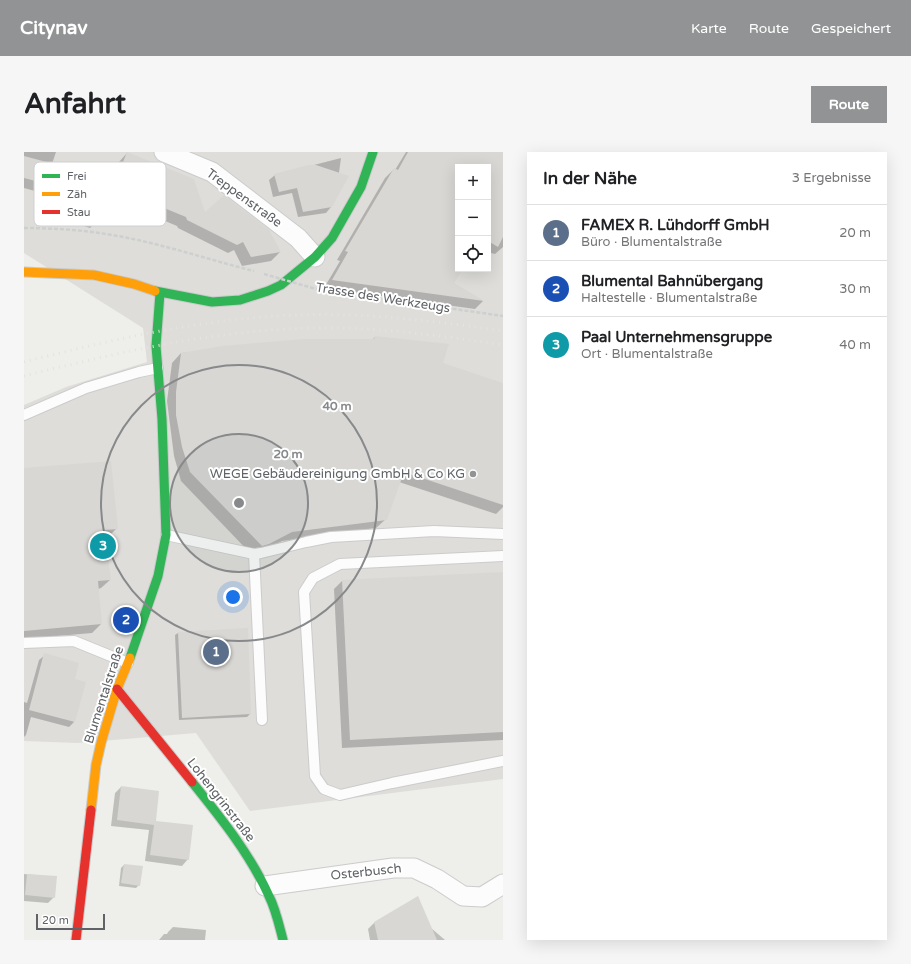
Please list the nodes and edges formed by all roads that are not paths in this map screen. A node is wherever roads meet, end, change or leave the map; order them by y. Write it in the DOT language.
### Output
graph roads {
  1 [pos="164,152"];
  2 [pos="373,152"];
  3 [pos="315,258"];
  4 [pos="24,272"];
  5 [pos="160,293"];
  6 [pos="158,368"];
  7 [pos="24,415"];
  8 [pos="503,534"];
  9 [pos="166,535"];
  10 [pos="254,554"];
  11 [pos="503,556"];
  12 [pos="24,643"];
  13 [pos="128,663"];
  14 [pos="117,689"];
  15 [pos="262,720"];
  16 [pos="503,761"];
  17 [pos="503,884"];
  18 [pos="265,886"];
  19 [pos="76,940"];
  20 [pos="283,940"];
  1 -- 3 [label="street, Treppenstraße"];
  2 -- 3 [label="street"];
  3 -- 5 [label="street"];
  4 -- 5 [label="street"];
  5 -- 6 [label="street, Blumentalstraße"];
  6 -- 7 [label="lane"];
  6 -- 9 [label="street, Blumentalstraße"];
  8 -- 10 [label="lane"];
  9 -- 10 [label="lane"];
  9 -- 13 [label="street, Blumentalstraße"];
  10 -- 15 [label="lane"];
  11 -- 16 [label="lane"];
  12 -- 13 [label="lane"];
  13 -- 14 [label="street, Blumentalstraße"];
  14 -- 18 [label="street, Lohengrinstraße"];
  14 -- 19 [label="street, Blumentalstraße"];
  17 -- 18 [label="street, Osterbusch"];
  18 -- 20 [label="street, Lohengrinstraße"];
}
